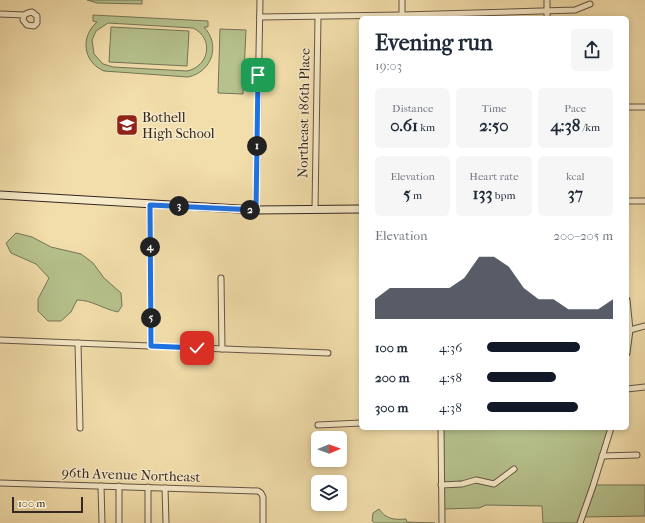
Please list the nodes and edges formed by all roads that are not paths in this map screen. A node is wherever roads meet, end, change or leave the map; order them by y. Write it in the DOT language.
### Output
graph roads {
  1 [pos="260,0"];
  2 [pos="402,0"];
  3 [pos="547,0"];
  4 [pos="590,4"];
  5 [pos="547,11"];
  6 [pos="0,14"];
  7 [pos="402,15"];
  8 [pos="24,16"];
  9 [pos="359,16"];
  10 [pos="360,16"];
  11 [pos="547,16"];
  12 [pos="260,17"];
  13 [pos="318,17"];
  14 [pos="645,107"];
  15 [pos="629,108"];
  16 [pos="0,195"];
  17 [pos="645,201"];
  18 [pos="629,202"];
  19 [pos="150,205"];
  20 [pos="315,209"];
  21 [pos="359,209"];
  22 [pos="256,210"];
  23 [pos="221,278"];
  24 [pos="629,320"];
  25 [pos="645,326"];
  26 [pos="630,330"];
  27 [pos="629,338"];
  28 [pos="0,340"];
  29 [pos="78,343"];
  30 [pos="151,346"];
  31 [pos="222,349"];
  32 [pos="328,353"];
  33 [pos="645,387"];
  34 [pos="629,389"];
  35 [pos="359,423"];
  36 [pos="318,425"];
  37 [pos="80,428"];
  38 [pos="441,430"];
  39 [pos="610,430"];
  40 [pos="637,455"];
  41 [pos="602,456"];
  42 [pos="514,469"];
  43 [pos="0,483"];
  44 [pos="441,485"];
  45 [pos="101,486"];
  46 [pos="119,486"];
  47 [pos="148,487"];
  48 [pos="165,488"];
  49 [pos="102,523"];
  50 [pos="120,523"];
  51 [pos="148,523"];
  52 [pos="166,523"];
  53 [pos="263,523"];
  54 [pos="442,523"];
  55 [pos="580,523"];
  1 -- 12 [label="street"];
  2 -- 7 [label="street"];
  3 -- 5 [label="street"];
  4 -- 5 [label="street"];
  5 -- 7 [label="street"];
  5 -- 11 [label="street"];
  6 -- 8 [label="street"];
  7 -- 10 [label="street"];
  9 -- 13 [label="street"];
  12 -- 13 [label="street"];
  12 -- 22 [label="street"];
  13 -- 20 [label="street, Northeast 186th Place"];
  14 -- 15 [label="street"];
  16 -- 19 [label="street"];
  17 -- 18 [label="street"];
  19 -- 22 [label="street"];
  19 -- 30 [label="street"];
  20 -- 21 [label="street"];
  20 -- 22 [label="street"];
  23 -- 31 [label="street"];
  24 -- 26 [label="street"];
  25 -- 26 [label="street"];
  26 -- 27 [label="street"];
  28 -- 29 [label="street"];
  29 -- 30 [label="street"];
  29 -- 37 [label="street"];
  30 -- 31 [label="street"];
  31 -- 32 [label="street"];
  33 -- 34 [label="street"];
  35 -- 36 [label="street"];
  38 -- 44 [label="street"];
  39 -- 41 [label="street"];
  40 -- 41 [label="street"];
  41 -- 55 [label="street"];
  42 -- 44 [label="street"];
  43 -- 45 [label="street, 96th Avenue Northeast"];
  44 -- 54 [label="street"];
  45 -- 46 [label="street, 96th Avenue Northeast"];
  45 -- 49 [label="street"];
  46 -- 47 [label="street, 96th Avenue Northeast"];
  46 -- 50 [label="street"];
  47 -- 48 [label="street, 96th Avenue Northeast"];
  47 -- 51 [label="street"];
  48 -- 52 [label="street"];
  48 -- 53 [label="street, 96th Avenue Northeast"];
}
